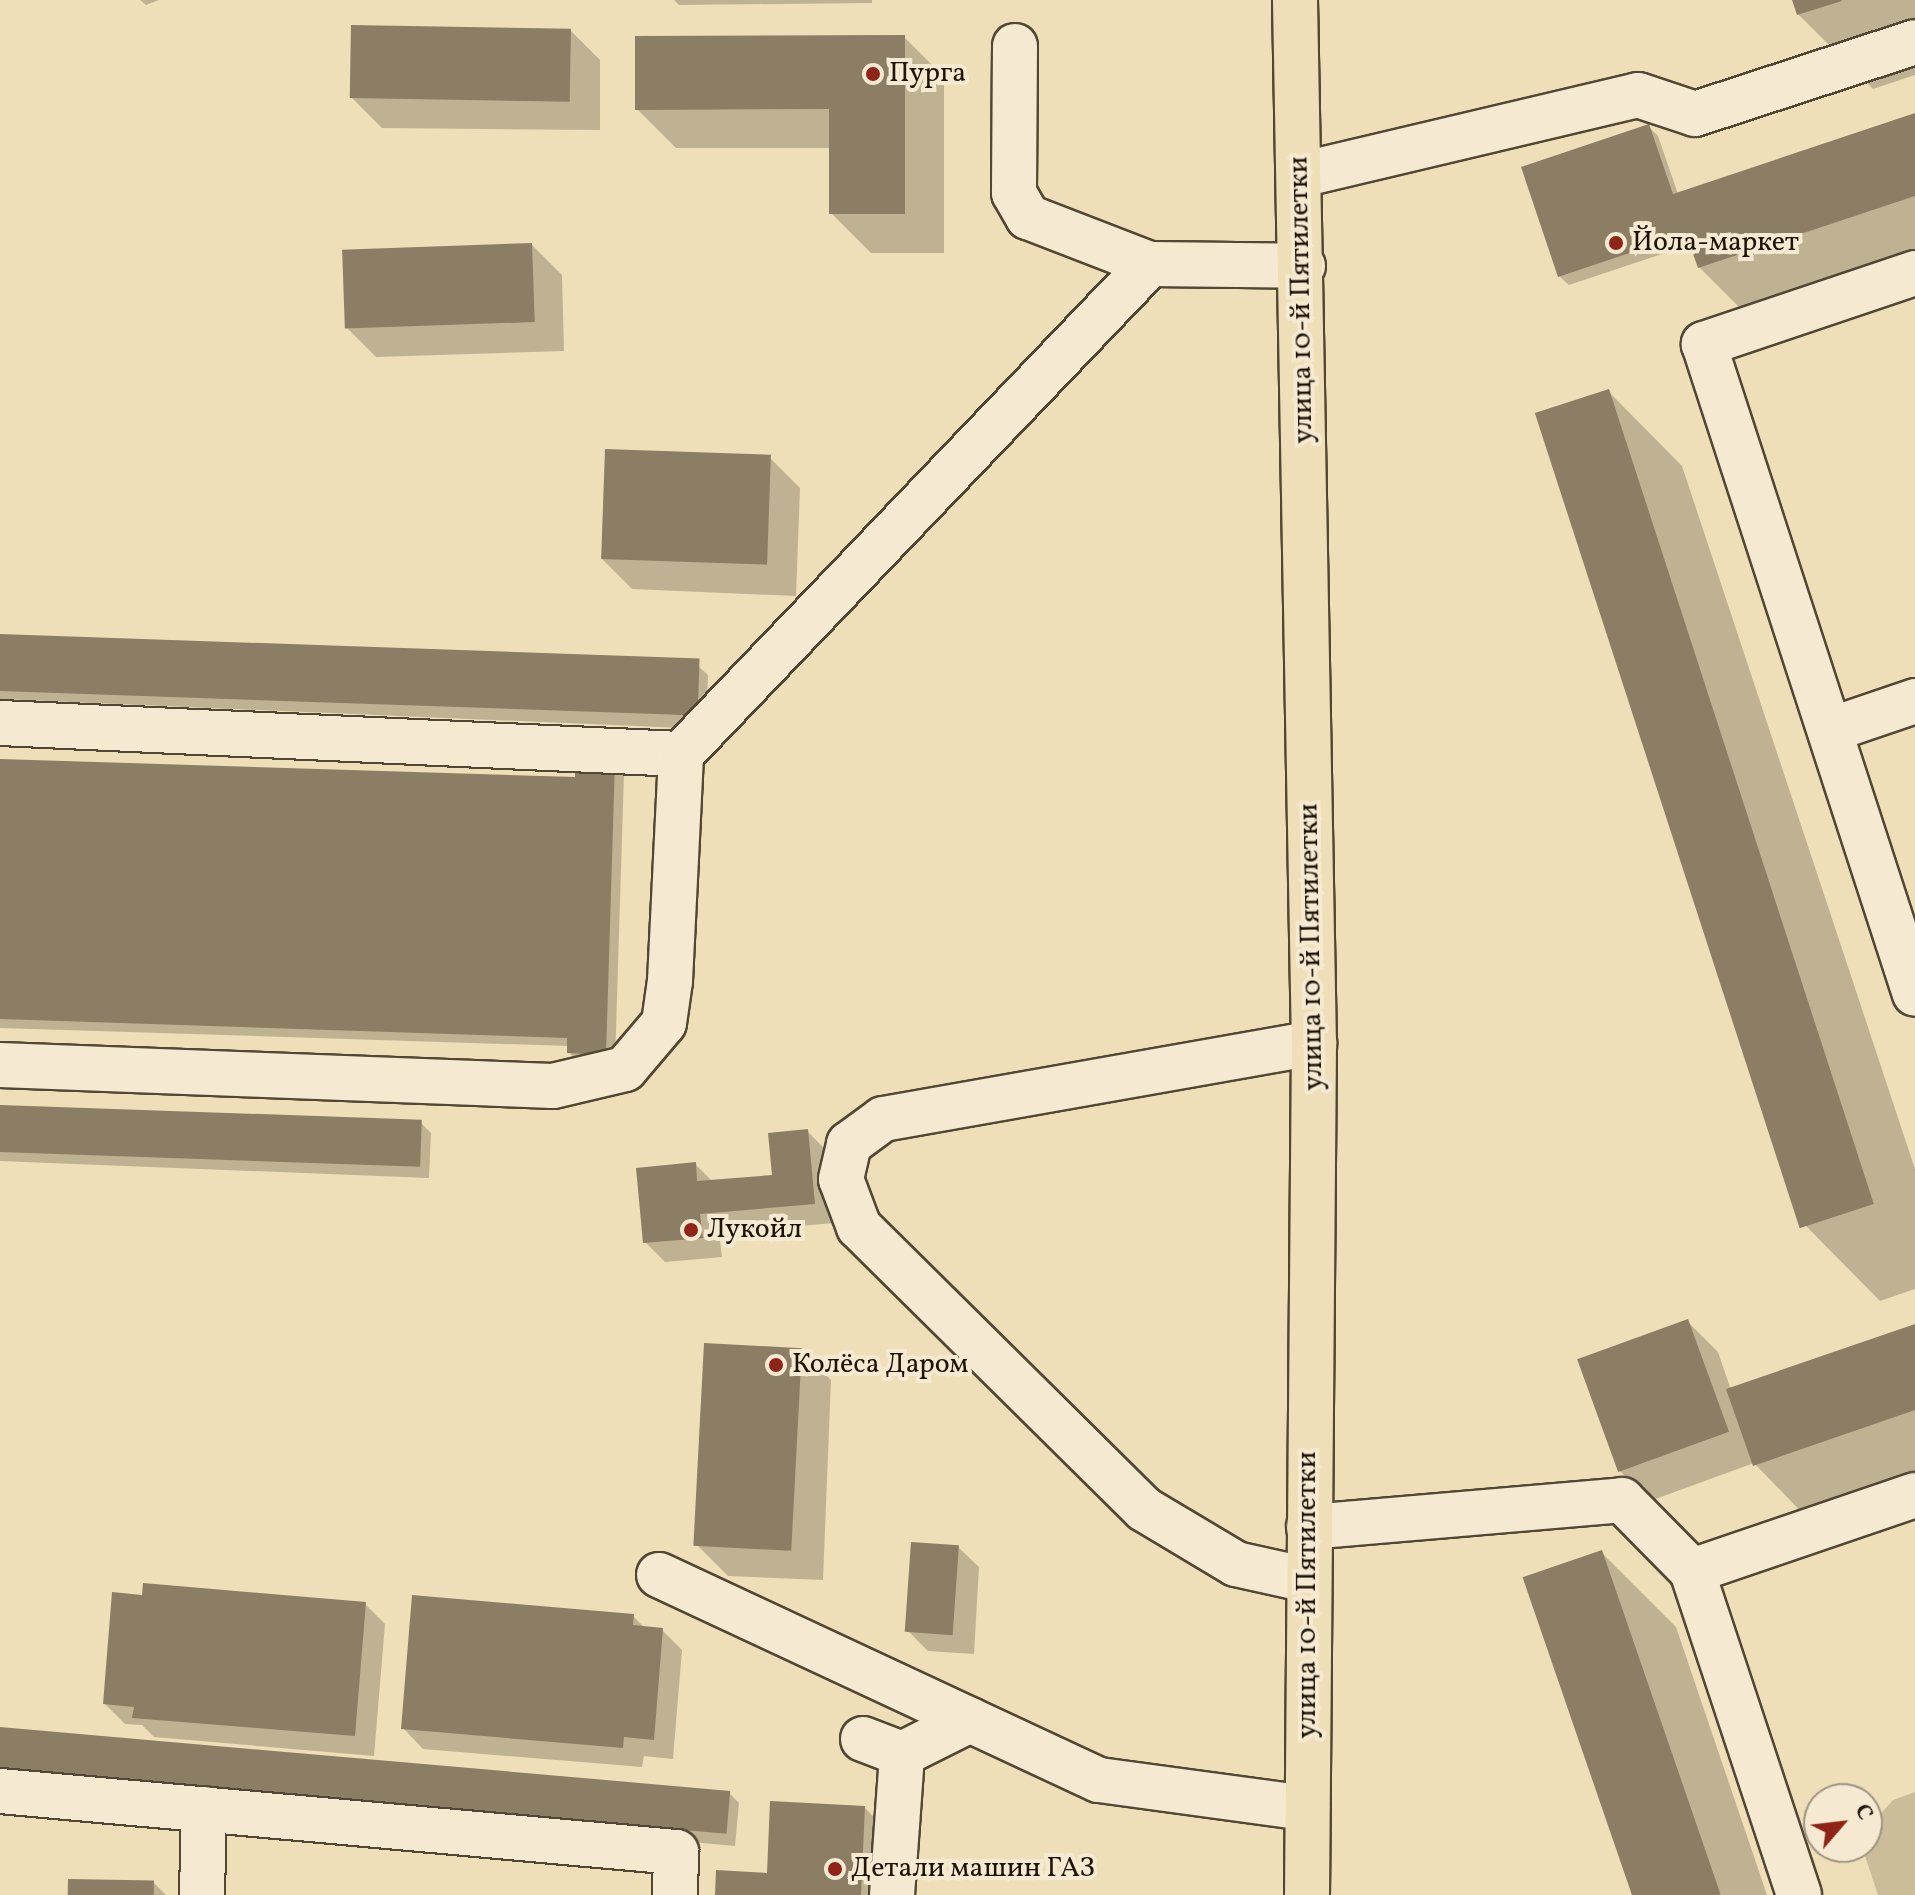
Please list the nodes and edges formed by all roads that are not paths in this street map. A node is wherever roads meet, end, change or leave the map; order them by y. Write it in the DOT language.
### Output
graph roads {
  1 [pos="1295,0"];
  2 [pos="1915,42"];
  3 [pos="1015,46"];
  4 [pos="1300,175"];
  5 [pos="1150,264"];
  6 [pos="1303,266"];
  7 [pos="1915,273"];
  8 [pos="1915,701"];
  9 [pos="0,723"];
  10 [pos="1830,730"];
  11 [pos="681,754"];
  12 [pos="1915,994"];
  13 [pos="1314,1043"];
  14 [pos="0,1065"];
  15 [pos="1915,1495"];
  16 [pos="1309,1527"];
  17 [pos="1692,1571"];
  18 [pos="659,1575"];
  19 [pos="1308,1580"];
  20 [pos="970,1720"];
  21 [pos="0,1791"];
  22 [pos="1307,1808"];
  23 [pos="204,1809"];
  24 [pos="202,1895"];
  25 [pos="675,1895"];
  26 [pos="892,1895"];
  27 [pos="1307,1895"];
  28 [pos="1799,1895"];
  1 -- 4 [label="main road, улица 10-й Пятилетки"];
  2 -- 4 [label="lane"];
  3 -- 5 [label="lane"];
  4 -- 6 [label="main road, улица 10-й Пятилетки"];
  5 -- 6 [label="lane"];
  5 -- 11 [label="lane"];
  6 -- 13 [label="main road, улица 10-й Пятилетки"];
  7 -- 10 [label="lane"];
  8 -- 10 [label="lane"];
  9 -- 11 [label="lane"];
  10 -- 12 [label="lane"];
  11 -- 14 [label="lane"];
  13 -- 16 [label="main road, улица 10-й Пятилетки"];
  13 -- 19 [label="lane"];
  15 -- 17 [label="lane"];
  16 -- 17 [label="lane"];
  16 -- 19 [label="main road, улица 10-й Пятилетки"];
  17 -- 28 [label="lane"];
  18 -- 20 [label="lane"];
  19 -- 22 [label="main road, улица 10-й Пятилетки"];
  20 -- 22 [label="lane"];
  20 -- 26 [label="lane"];
  21 -- 23 [label="lane"];
  22 -- 27 [label="main road, улица 10-й Пятилетки"];
  23 -- 24 [label="lane"];
  23 -- 25 [label="lane"];
}
